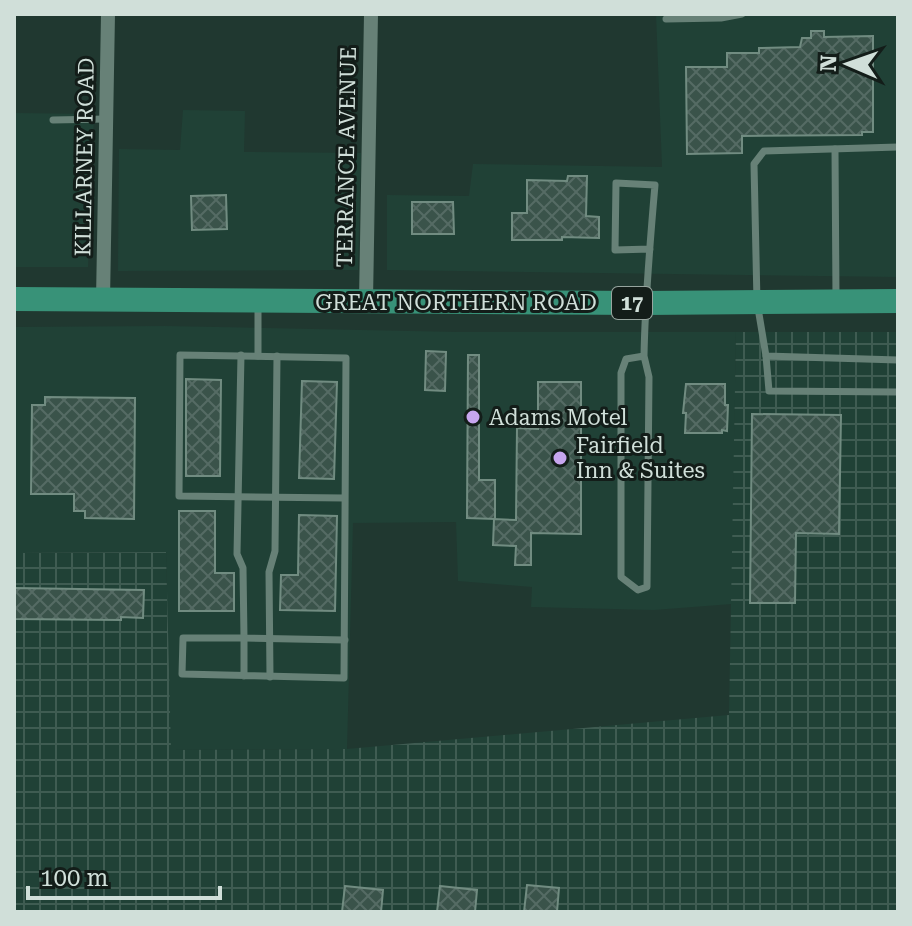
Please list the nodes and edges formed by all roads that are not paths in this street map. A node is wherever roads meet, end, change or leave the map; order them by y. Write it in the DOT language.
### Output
graph roads {
  1 [pos="108,14"];
  2 [pos="371,14"];
  3 [pos="742,14"];
  4 [pos="666,19"];
  5 [pos="107,119"];
  6 [pos="53,120"];
  7 [pos="898,147"];
  8 [pos="835,149"];
  9 [pos="650,249"];
  10 [pos="14,299"];
  11 [pos="103,300"];
  12 [pos="258,300"];
  13 [pos="366,300"];
  14 [pos="898,301"];
  15 [pos="757,302"];
  16 [pos="836,302"];
  17 [pos="645,303"];
  18 [pos="241,355"];
  19 [pos="258,356"];
  20 [pos="277,356"];
  21 [pos="644,356"];
  22 [pos="766,356"];
  23 [pos="898,360"];
  24 [pos="898,392"];
  25 [pos="238,496"];
  26 [pos="276,497"];
  27 [pos="344,498"];
  28 [pos="244,638"];
  29 [pos="270,639"];
  30 [pos="345,640"];
  31 [pos="244,676"];
  32 [pos="270,677"];
  1 -- 5 [label="street, KILLARNEY ROAD"];
  2 -- 13 [label="street, TERRANCE AVENUE"];
  3 -- 4 [label="lane"];
  5 -- 6 [label="lane"];
  5 -- 11 [label="street, KILLARNEY ROAD"];
  7 -- 8 [label="lane"];
  8 -- 15 [label="lane"];
  8 -- 16 [label="lane"];
  9 -- 9 [label="lane"];
  9 -- 17 [label="lane"];
  10 -- 11 [label="highway, GREAT NORTHERN ROAD / 17"];
  11 -- 12 [label="highway, GREAT NORTHERN ROAD / 17"];
  12 -- 13 [label="highway, GREAT NORTHERN ROAD / 17"];
  12 -- 19 [label="lane"];
  13 -- 17 [label="highway, GREAT NORTHERN ROAD / 17"];
  14 -- 16 [label="highway, GREAT NORTHERN ROAD / 17"];
  15 -- 16 [label="highway, GREAT NORTHERN ROAD / 17"];
  15 -- 17 [label="highway, GREAT NORTHERN ROAD / 17"];
  15 -- 22 [label="lane"];
  17 -- 21 [label="lane"];
  18 -- 19 [label="lane"];
  18 -- 25 [label="lane"];
  18 -- 25 [label="lane"];
  19 -- 20 [label="lane"];
  20 -- 26 [label="lane"];
  20 -- 27 [label="lane"];
  21 -- 21 [label="lane"];
  22 -- 23 [label="lane"];
  22 -- 24 [label="lane"];
  25 -- 26 [label="lane"];
  25 -- 28 [label="lane"];
  26 -- 27 [label="lane"];
  26 -- 29 [label="lane"];
  27 -- 30 [label="lane"];
  28 -- 29 [label="lane"];
  28 -- 31 [label="lane"];
  28 -- 31 [label="lane"];
  29 -- 30 [label="lane"];
  29 -- 32 [label="lane"];
  30 -- 32 [label="lane"];
  31 -- 32 [label="lane"];
}
